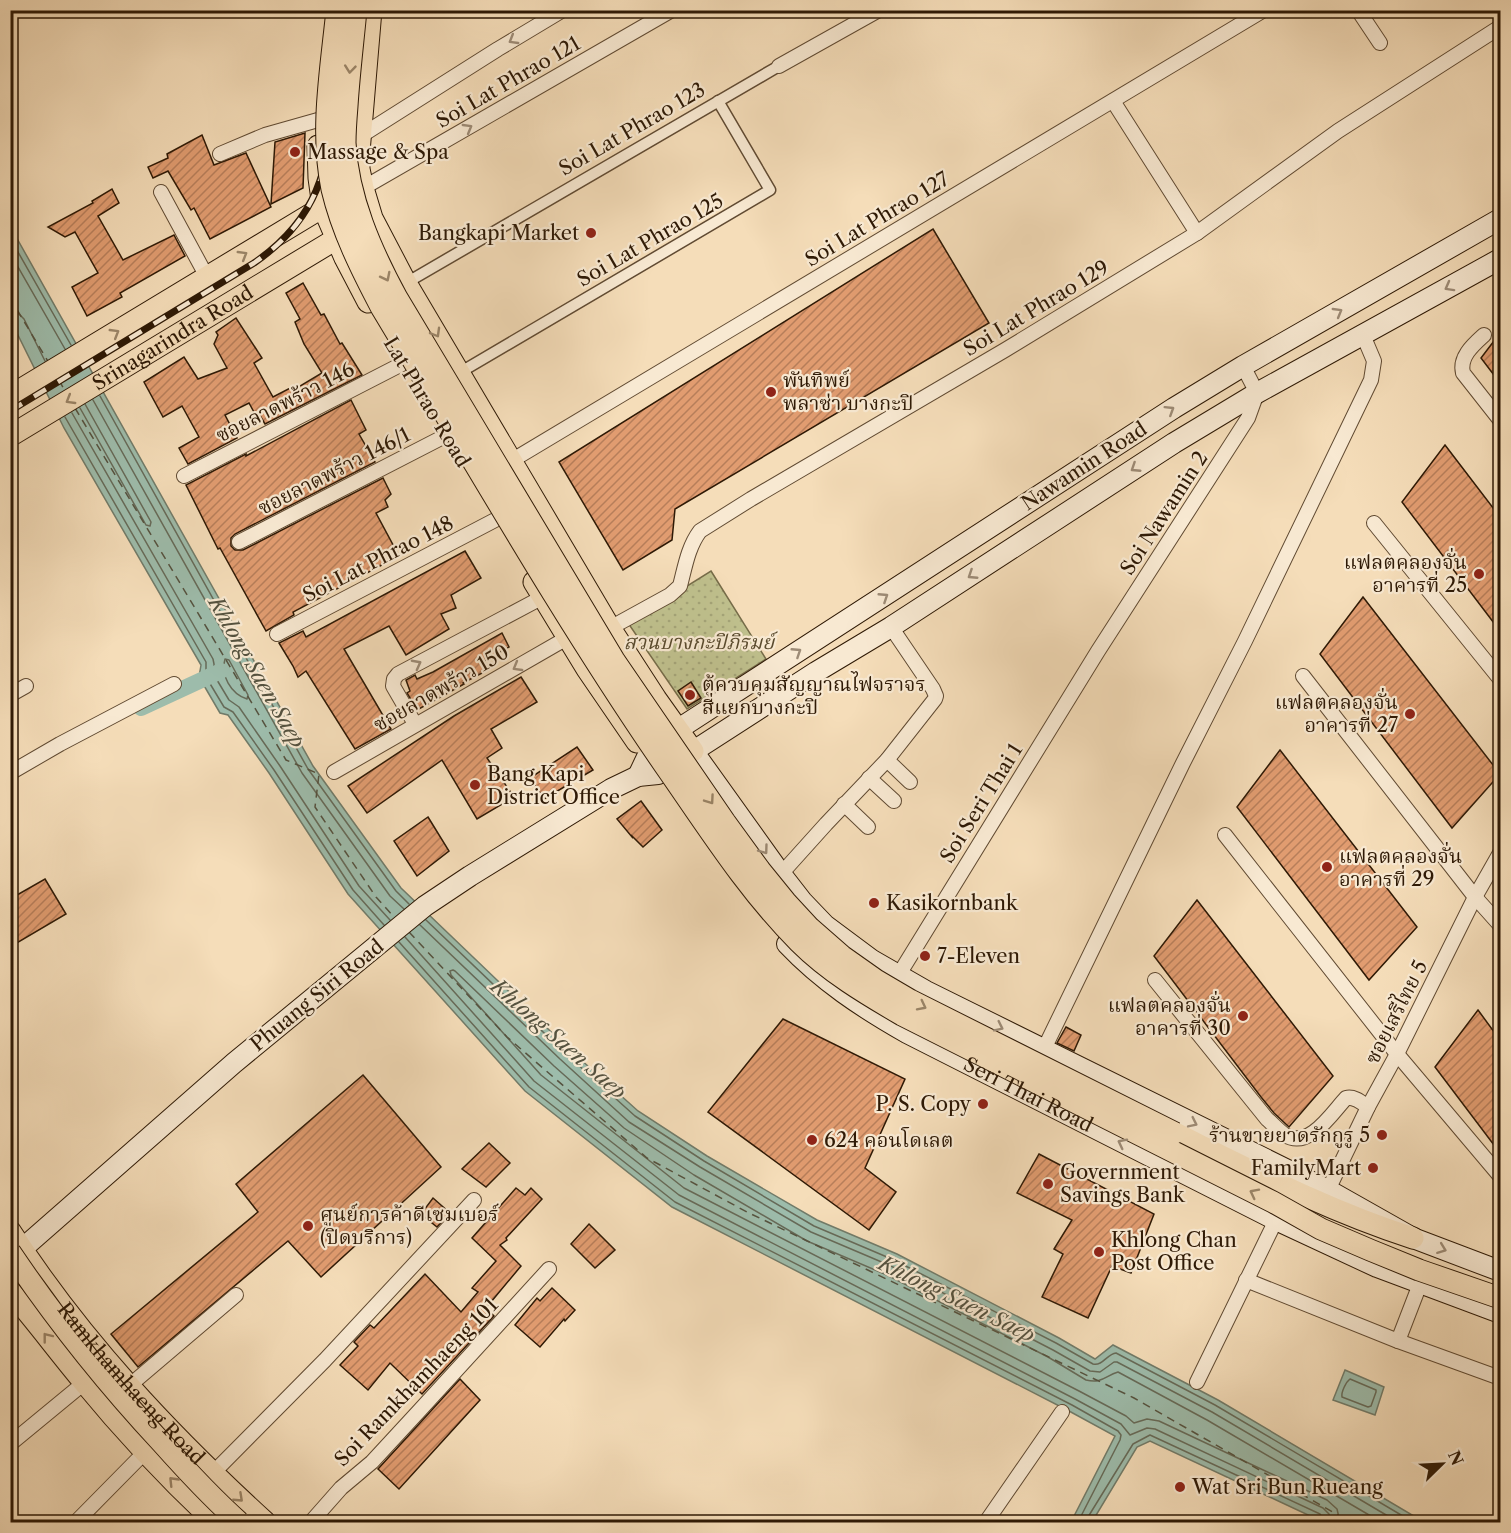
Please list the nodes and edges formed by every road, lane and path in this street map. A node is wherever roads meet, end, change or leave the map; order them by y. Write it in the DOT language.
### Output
graph roads {
  1 [pos="326,10"];
  2 [pos="337,10"];
  3 [pos="356,10"];
  4 [pos="371,10"];
  5 [pos="563,10"];
  6 [pos="672,10"];
  7 [pos="879,10"];
  8 [pos="1264,10"];
  9 [pos="1358,10"];
  10 [pos="1500,27"];
  11 [pos="1380,43"];
  12 [pos="779,66"];
  13 [pos="718,101"];
  14 [pos="1113,101"];
  15 [pos="318,120"];
  16 [pos="359,137"];
  17 [pos="220,154"];
  18 [pos="363,188"];
  19 [pos="161,192"];
  20 [pos="323,207"];
  21 [pos="372,218"];
  22 [pos="1500,219"];
  23 [pos="1197,233"];
  24 [pos="336,239"];
  25 [pos="1500,259"];
  26 [pos="207,277"];
  27 [pos="406,283"];
  28 [pos="1364,335"];
  29 [pos="1484,335"];
  30 [pos="404,363"];
  31 [pos="1243,366"];
  32 [pos="459,373"];
  33 [pos="1257,393"];
  34 [pos="10,396"];
  35 [pos="1500,420"];
  36 [pos="447,435"];
  37 [pos="10,436"];
  38 [pos="511,461"];
  39 [pos="184,476"];
  40 [pos="496,519"];
  41 [pos="1374,523"];
  42 [pos="239,542"];
  43 [pos="543,597"];
  44 [pos="891,627"];
  45 [pos="610,628"];
  46 [pos="834,628"];
  47 [pos="276,634"];
  48 [pos="567,638"];
  49 [pos="1098,651"];
  50 [pos="849,652"];
  51 [pos="1303,676"];
  52 [pos="1500,679"];
  53 [pos="174,684"];
  54 [pos="26,686"];
  55 [pos="10,695"];
  56 [pos="415,724"];
  57 [pos="678,730"];
  58 [pos="693,751"];
  59 [pos="887,760"];
  60 [pos="648,769"];
  61 [pos="334,772"];
  62 [pos="10,773"];
  63 [pos="868,778"];
  64 [pos="910,782"];
  65 [pos="894,801"];
  66 [pos="844,804"];
  67 [pos="868,826"];
  68 [pos="1225,835"];
  69 [pos="1500,853"];
  70 [pos="782,874"];
  71 [pos="1475,897"];
  72 [pos="1500,925"];
  73 [pos="898,976"];
  74 [pos="1155,980"];
  75 [pos="1044,1050"];
  76 [pos="1397,1054"];
  77 [pos="1368,1107"];
  78 [pos="1500,1176"];
  79 [pos="1328,1190"];
  80 [pos="474,1200"];
  81 [pos="1275,1221"];
  82 [pos="1413,1238"];
  83 [pos="14,1244"];
  84 [pos="549,1269"];
  85 [pos="1500,1271"];
  86 [pos="10,1272"];
  87 [pos="39,1274"];
  88 [pos="1246,1280"];
  89 [pos="10,1282"];
  90 [pos="1420,1284"];
  91 [pos="236,1295"];
  92 [pos="1500,1298"];
  93 [pos="14,1302"];
  94 [pos="1500,1313"];
  95 [pos="1398,1341"];
  96 [pos="1500,1378"];
  97 [pos="1197,1382"];
  98 [pos="84,1383"];
  99 [pos="129,1386"];
  100 [pos="1062,1412"];
  101 [pos="10,1444"];
  102 [pos="145,1452"];
  103 [pos="213,1473"];
  104 [pos="76,1522"];
  105 [pos="215,1522"];
  106 [pos="239,1522"];
  107 [pos="265,1522"];
  108 [pos="311,1522"];
  109 [pos="986,1522"];
  1 -- 15 [label="main road, Lat Phrao Road"];
  92 -- 2 [label="main road, one-way, bridge"];
  3 -- 82 [label="main road, one-way, bridge"];
  4 -- 16 [label="main road"];
  5 -- 16 [label="street, one-way"];
  18 -- 6 [label="street, Soi Lat Phrao 121, one-way"];
  7 -- 12 [label="street, Soi Lat Phrao 123"];
  8 -- 14 [label="street, Soi Lat Phrao 127"];
  9 -- 11 [label="street"];
  10 -- 23 [label="street, Soi Lat Phrao 129"];
  12 -- 13 [label="street, Soi Lat Phrao 123"];
  13 -- 27 [label="street, Soi Lat Phrao 123"];
  13 -- 32 [label="street, Soi Lat Phrao 125"];
  14 -- 23 [label="street"];
  14 -- 38 [label="street, Soi Lat Phrao 127"];
  15 -- 17 [label="street"];
  15 -- 20 [label="main road, Lat Phrao Road"];
  16 -- 18 [label="main road"];
  18 -- 20 [label="main road, Srinagarindra Road"];
  18 -- 21 [label="main road"];
  19 -- 26 [label="street"];
  20 -- 24 [label="main road, Lat Phrao Road"];
  26 -- 20 [label="main road, Srinagarindra Road, one-way"];
  21 -- 24 [label="main road, Srinagarindra Road"];
  21 -- 27 [label="main road"];
  31 -- 22 [label="main road, Nawamin Road, one-way"];
  23 -- 45 [label="street, Soi Lat Phrao 129"];
  24 -- 30 [label="main road, Lat Phrao Road"];
  24 -- 37 [label="main road, Srinagarindra Road, one-way"];
  25 -- 28 [label="main road, Nawamin Road, one-way"];
  34 -- 26 [label="main road, Srinagarindra Road, one-way"];
  27 -- 32 [label="main road, one-way"];
  28 -- 33 [label="main road, Nawamin Road"];
  28 -- 75 [label="street"];
  29 -- 35 [label="street"];
  30 -- 36 [label="main road, Lat Phrao Road"];
  30 -- 39 [label="street, ซอยลาดพร้าว 146"];
  31 -- 33 [label="street"];
  46 -- 31 [label="main road, Nawamin Road, one-way"];
  32 -- 38 [label="main road"];
  33 -- 44 [label="main road, Nawamin Road, one-way"];
  33 -- 49 [label="street, Soi Nawamin 2"];
  36 -- 40 [label="main road, Lat Phrao Road"];
  36 -- 42 [label="street, ซอยลาดพร้าว 146/1"];
  38 -- 45 [label="main road"];
  40 -- 43 [label="main road, Lat Phrao Road"];
  40 -- 47 [label="street, Soi Lat Phrao 148"];
  41 -- 52 [label="street"];
  43 -- 48 [label="main road, Lat Phrao Road"];
  56 -- 43 [label="street, one-way"];
  44 -- 50 [label="main road, Nawamin Road"];
  44 -- 59 [label="street"];
  45 -- 57 [label="main road"];
  46 -- 50 [label="main road"];
  57 -- 46 [label="main road, Nawamin Road, one-way"];
  48 -- 56 [label="street, ซอยลาดพร้าว 150, one-way"];
  48 -- 60 [label="main road, Lat Phrao Road"];
  49 -- 73 [label="street, Soi Seri Thai 1"];
  50 -- 58 [label="main road, Nawamin Road"];
  51 -- 71 [label="street"];
  53 -- 62 [label="street"];
  54 -- 55 [label="street"];
  56 -- 61 [label="street, ซอยลาดพร้าว 150"];
  57 -- 58 [label="main road"];
  57 -- 60 [label="main road, Phuang Siri Road"];
  58 -- 60 [label="main road, Phuang Siri Road"];
  58 -- 70 [label="main road, one-way"];
  59 -- 63 [label="street"];
  59 -- 64 [label="street"];
  81 -- 60 [label="main road, Seri Thai Road, one-way"];
  60 -- 83 [label="main road, Phuang Siri Road"];
  63 -- 65 [label="street"];
  63 -- 66 [label="street"];
  66 -- 67 [label="street"];
  66 -- 70 [label="street"];
  68 -- 76 [label="street"];
  69 -- 71 [label="street, ซอยเสรีไทย 5"];
  70 -- 73 [label="main road"];
  71 -- 72 [label="street"];
  71 -- 76 [label="street, ซอยเสรีไทย 5"];
  73 -- 75 [label="main road, one-way"];
  74 -- 77 [label="street"];
  75 -- 79 [label="main road, one-way"];
  76 -- 77 [label="street, ซอยเสรีไทย 5"];
  76 -- 78 [label="street"];
  77 -- 79 [label="street, ซอยเสรีไทย 5"];
  79 -- 82 [label="main road"];
  80 -- 103 [label="street"];
  81 -- 88 [label="street"];
  81 -- 90 [label="main road, Seri Thai Road"];
  82 -- 85 [label="main road, one-way"];
  83 -- 86 [label="main road"];
  83 -- 87 [label="main road, Ramkhamhaeng Road"];
  83 -- 106 [label="main road, Ramkhamhaeng Road, bridge"];
  84 -- 108 [label="street, Soi Ramkhamhaeng 101"];
  87 -- 89 [label="main road"];
  87 -- 99 [label="main road, Ramkhamhaeng Road"];
  88 -- 95 [label="street"];
  88 -- 97 [label="street"];
  90 -- 94 [label="main road, Seri Thai Road"];
  90 -- 95 [label="street"];
  91 -- 99 [label="street"];
  98 -- 93 [label="main road, Ramkhamhaeng Road, one-way"];
  95 -- 96 [label="street"];
  98 -- 101 [label="street"];
  98 -- 102 [label="main road, Ramkhamhaeng Road"];
  99 -- 103 [label="main road, Ramkhamhaeng Road"];
  100 -- 109 [label="street"];
  102 -- 104 [label="street"];
  105 -- 102 [label="main road, Ramkhamhaeng Road, one-way"];
  103 -- 107 [label="main road, Ramkhamhaeng Road, one-way"];
}
